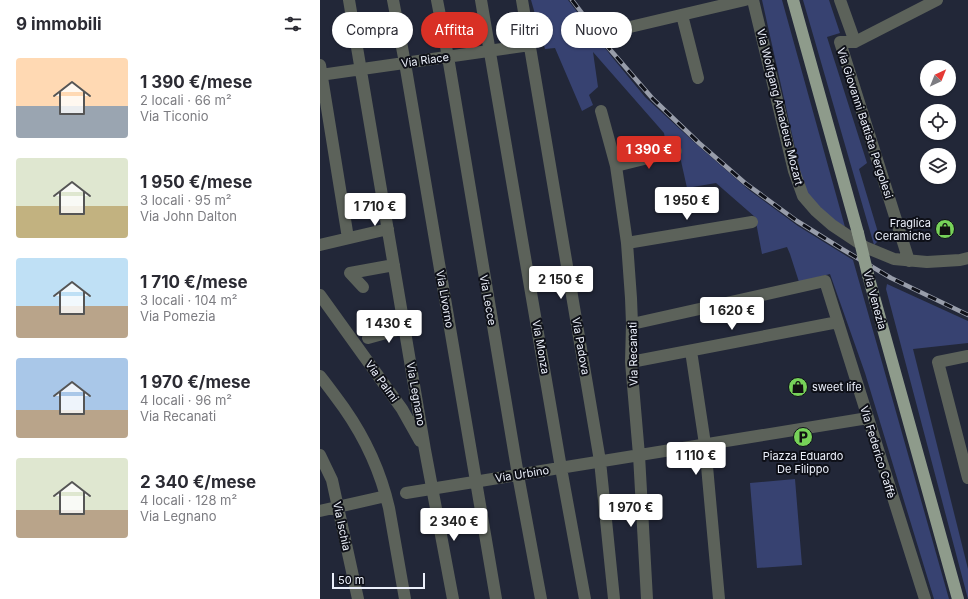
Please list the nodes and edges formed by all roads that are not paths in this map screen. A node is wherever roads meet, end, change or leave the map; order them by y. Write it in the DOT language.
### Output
graph roads {
  1 [pos="349,0"];
  2 [pos="393,0"];
  3 [pos="437,0"];
  4 [pos="482,0"];
  5 [pos="522,0"];
  6 [pos="746,0"];
  7 [pos="753,0"];
  8 [pos="793,0"];
  9 [pos="840,0"];
  10 [pos="938,0"];
  11 [pos="524,12"];
  12 [pos="682,15"];
  13 [pos="632,27"];
  14 [pos="855,42"];
  15 [pos="510,48"];
  16 [pos="531,48"];
  17 [pos="490,51"];
  18 [pos="448,57"];
  19 [pos="405,63"];
  20 [pos="361,69"];
  21 [pos="321,72"];
  22 [pos="698,78"];
  23 [pos="601,111"];
  24 [pos="676,151"];
  25 [pos="616,166"];
  26 [pos="752,222"];
  27 [pos="388,229"];
  28 [pos="348,238"];
  29 [pos="626,243"];
  30 [pos="320,245"];
  31 [pos="968,258"];
  32 [pos="909,260"];
  33 [pos="394,265"];
  34 [pos="363,287"];
  35 [pos="320,295"];
  36 [pos="838,322"];
  37 [pos="632,324"];
  38 [pos="404,328"];
  39 [pos="368,338"];
  40 [pos="691,351"];
  41 [pos="968,356"];
  42 [pos="631,362"];
  43 [pos="320,376"];
  44 [pos="868,418"];
  45 [pos="705,444"];
  46 [pos="425,450"];
  47 [pos="964,451"];
  48 [pos="320,455"];
  49 [pos="639,455"];
  50 [pos="600,461"];
  51 [pos="561,468"];
  52 [pos="518,475"];
  53 [pos="968,478"];
  54 [pos="476,481"];
  55 [pos="432,489"];
  56 [pos="406,493"];
  57 [pos="386,496"];
  58 [pos="338,507"];
  59 [pos="320,511"];
  60 [pos="358,599"];
  61 [pos="405,599"];
  62 [pos="453,599"];
  63 [pos="496,599"];
  64 [pos="541,599"];
  65 [pos="585,599"];
  66 [pos="614,599"];
  67 [pos="648,599"];
  68 [pos="719,599"];
  69 [pos="925,599"];
  70 [pos="958,599"];
  1 -- 20 [label="street, Via Legnano"];
  2 -- 19 [label="street, Via Livorno"];
  3 -- 18 [label="street, Via Lecce"];
  4 -- 17 [label="street, Via Monza"];
  5 -- 11 [label="street, Via Padova"];
  6 -- 12 [label="street"];
  7 -- 32 [label="street, Via Wolfgang Amadeus Mozart"];
  8 -- 70 [label="main road, Via Venezia, bridge"];
  9 -- 14 [label="street, Via Giovanni Battista Pergolesi"];
  10 -- 14 [label="street"];
  12 -- 13 [label="street"];
  12 -- 22 [label="street"];
  14 -- 32 [label="street, Via Giovanni Battista Pergolesi"];
  15 -- 17 [label="street, Via Riace"];
  16 -- 50 [label="street, Via Padova"];
  17 -- 18 [label="street, Via Riace"];
  17 -- 51 [label="street, Via Monza"];
  18 -- 19 [label="street, Via Riace"];
  18 -- 52 [label="street, Via Lecce"];
  19 -- 20 [label="street, Via Riace"];
  19 -- 54 [label="street, Via Livorno"];
  20 -- 21 [label="street, Via Riace"];
  20 -- 27 [label="street, Via Legnano"];
  21 -- 28 [label="street"];
  23 -- 25 [label="street, Via Recanati"];
  24 -- 25 [label="street"];
  25 -- 29 [label="street, Via Recanati"];
  26 -- 29 [label="street"];
  27 -- 28 [label="street"];
  27 -- 33 [label="street, Via Legnano"];
  28 -- 30 [label="street"];
  29 -- 37 [label="street, Via Recanati"];
  31 -- 32 [label="street, Via Wolfgang Amadeus Mozart"];
  33 -- 34 [label="street"];
  33 -- 38 [label="street, Via Legnano"];
  35 -- 46 [label="street, Via Palmi"];
  36 -- 37 [label="street, Via Federico Caffè"];
  36 -- 40 [label="street"];
  36 -- 44 [label="street, Via Federico Caffè"];
  37 -- 42 [label="street, Via Recanati"];
  38 -- 39 [label="street"];
  38 -- 46 [label="street, Via Legnano"];
  40 -- 42 [label="street"];
  40 -- 45 [label="street"];
  41 -- 47 [label="street"];
  42 -- 49 [label="street, Via Recanati"];
  43 -- 57 [label="street"];
  44 -- 45 [label="street, Via Urbino"];
  44 -- 69 [label="street, Via Federico Caffè"];
  45 -- 49 [label="street, Via Urbino"];
  45 -- 68 [label="street"];
  46 -- 55 [label="street, Via Legnano"];
  47 -- 53 [label="street"];
  48 -- 58 [label="street, Via Ischia"];
  49 -- 50 [label="street, Via Urbino"];
  49 -- 67 [label="street, Via Recanati"];
  50 -- 51 [label="street, Via Urbino"];
  50 -- 66 [label="street, Via Padova"];
  51 -- 52 [label="street, Via Urbino"];
  51 -- 65 [label="street, Via Monza"];
  52 -- 54 [label="street, Via Urbino"];
  52 -- 64 [label="street, Via Lecce"];
  54 -- 55 [label="street, Via Urbino"];
  54 -- 63 [label="street, Via Livorno"];
  55 -- 56 [label="street, Via Urbino"];
  55 -- 62 [label="street, Via Legnano"];
  57 -- 58 [label="street"];
  57 -- 61 [label="street"];
  58 -- 59 [label="street"];
  58 -- 60 [label="street, Via Ischia"];
}
